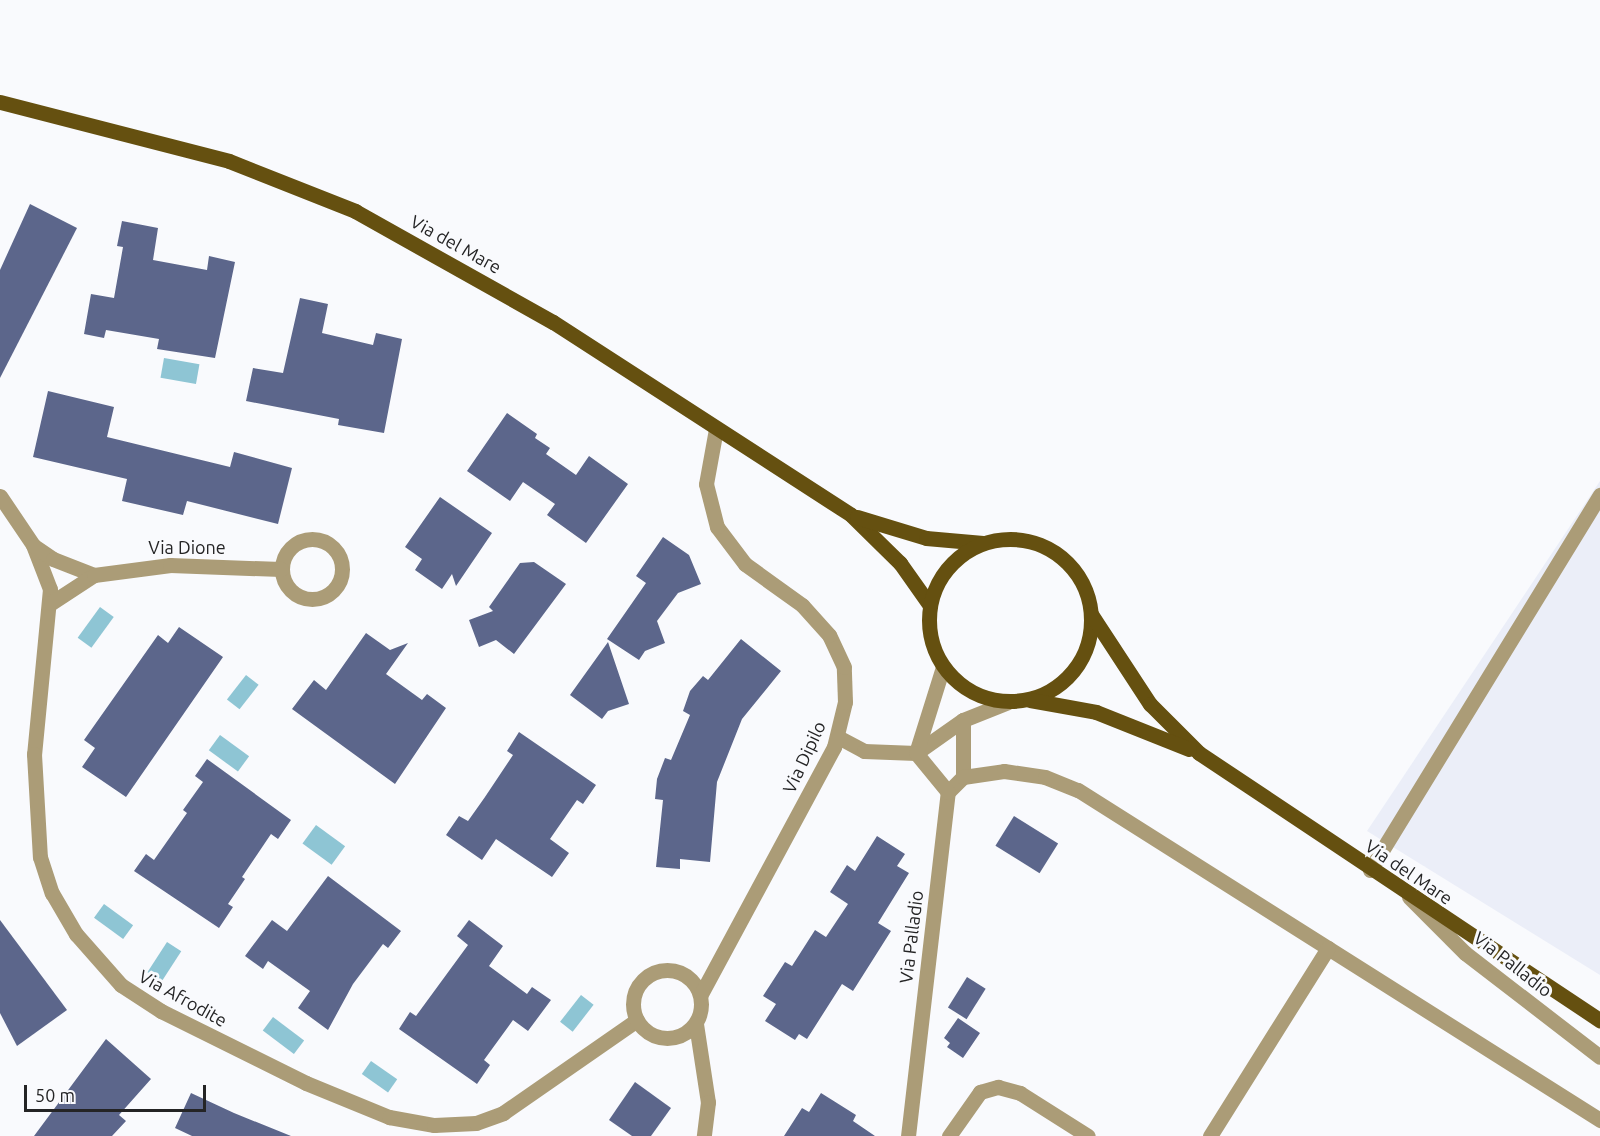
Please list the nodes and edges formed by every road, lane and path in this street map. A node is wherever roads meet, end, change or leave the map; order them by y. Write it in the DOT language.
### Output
graph roads {
  1 [pos="0,102"];
  2 [pos="716,429"];
  3 [pos="1600,495"];
  4 [pos="0,496"];
  5 [pos="851,515"];
  6 [pos="983,543"];
  7 [pos="33,545"];
  8 [pos="281,569"];
  9 [pos="94,575"];
  10 [pos="51,603"];
  11 [pos="929,604"];
  12 [pos="1091,614"];
  13 [pos="943,667"];
  14 [pos="1030,700"];
  15 [pos="1008,702"];
  16 [pos="963,720"];
  17 [pos="838,738"];
  18 [pos="916,753"];
  19 [pos="1199,753"];
  20 [pos="963,777"];
  21 [pos="948,792"];
  22 [pos="1370,870"];
  23 [pos="1407,895"];
  24 [pos="1328,948"];
  25 [pos="697,988"];
  26 [pos="637,1020"];
  27 [pos="1600,1020"];
  28 [pos="696,1024"];
  29 [pos="1600,1057"];
  30 [pos="1600,1120"];
  31 [pos="704,1136"];
  32 [pos="908,1136"];
  33 [pos="950,1136"];
  34 [pos="1088,1136"];
  35 [pos="1210,1136"];
  1 -- 2 [label="main road, Via del Mare"];
  2 -- 5 [label="main road, Via del Mare"];
  2 -- 17 [label="street, Via Dipilo"];
  3 -- 22 [label="street"];
  4 -- 7 [label="street, Via Afrodite"];
  5 -- 6 [label="main road, Via del Mare"];
  5 -- 11 [label="main road, Via del Mare"];
  6 -- 11 [label="main road"];
  6 -- 12 [label="main road"];
  7 -- 9 [label="street, Via Dione"];
  7 -- 10 [label="street, Via Afrodite"];
  8 -- 8 [label="street"];
  8 -- 9 [label="street, Via Dione"];
  9 -- 10 [label="street, Via Dione"];
  10 -- 26 [label="street, Via Afrodite"];
  11 -- 13 [label="main road"];
  12 -- 14 [label="main road"];
  12 -- 19 [label="main road, Via del Mare"];
  13 -- 15 [label="main road"];
  13 -- 18 [label="street"];
  14 -- 15 [label="main road"];
  14 -- 19 [label="main road, Via del Mare"];
  15 -- 16 [label="street"];
  16 -- 18 [label="street"];
  16 -- 20 [label="street"];
  17 -- 18 [label="street"];
  17 -- 25 [label="street, Via Dipilo"];
  18 -- 21 [label="street"];
  19 -- 22 [label="main road, Via del Mare"];
  20 -- 21 [label="street"];
  20 -- 24 [label="street"];
  21 -- 32 [label="street, Via Palladio"];
  22 -- 23 [label="main road, Via del Mare"];
  23 -- 27 [label="main road, Via del Mare"];
  23 -- 29 [label="street, Via Palladio"];
  24 -- 30 [label="street"];
  24 -- 35 [label="street"];
  25 -- 26 [label="street"];
  25 -- 28 [label="street"];
  26 -- 28 [label="street"];
  28 -- 31 [label="street"];
  33 -- 34 [label="street"];
}
